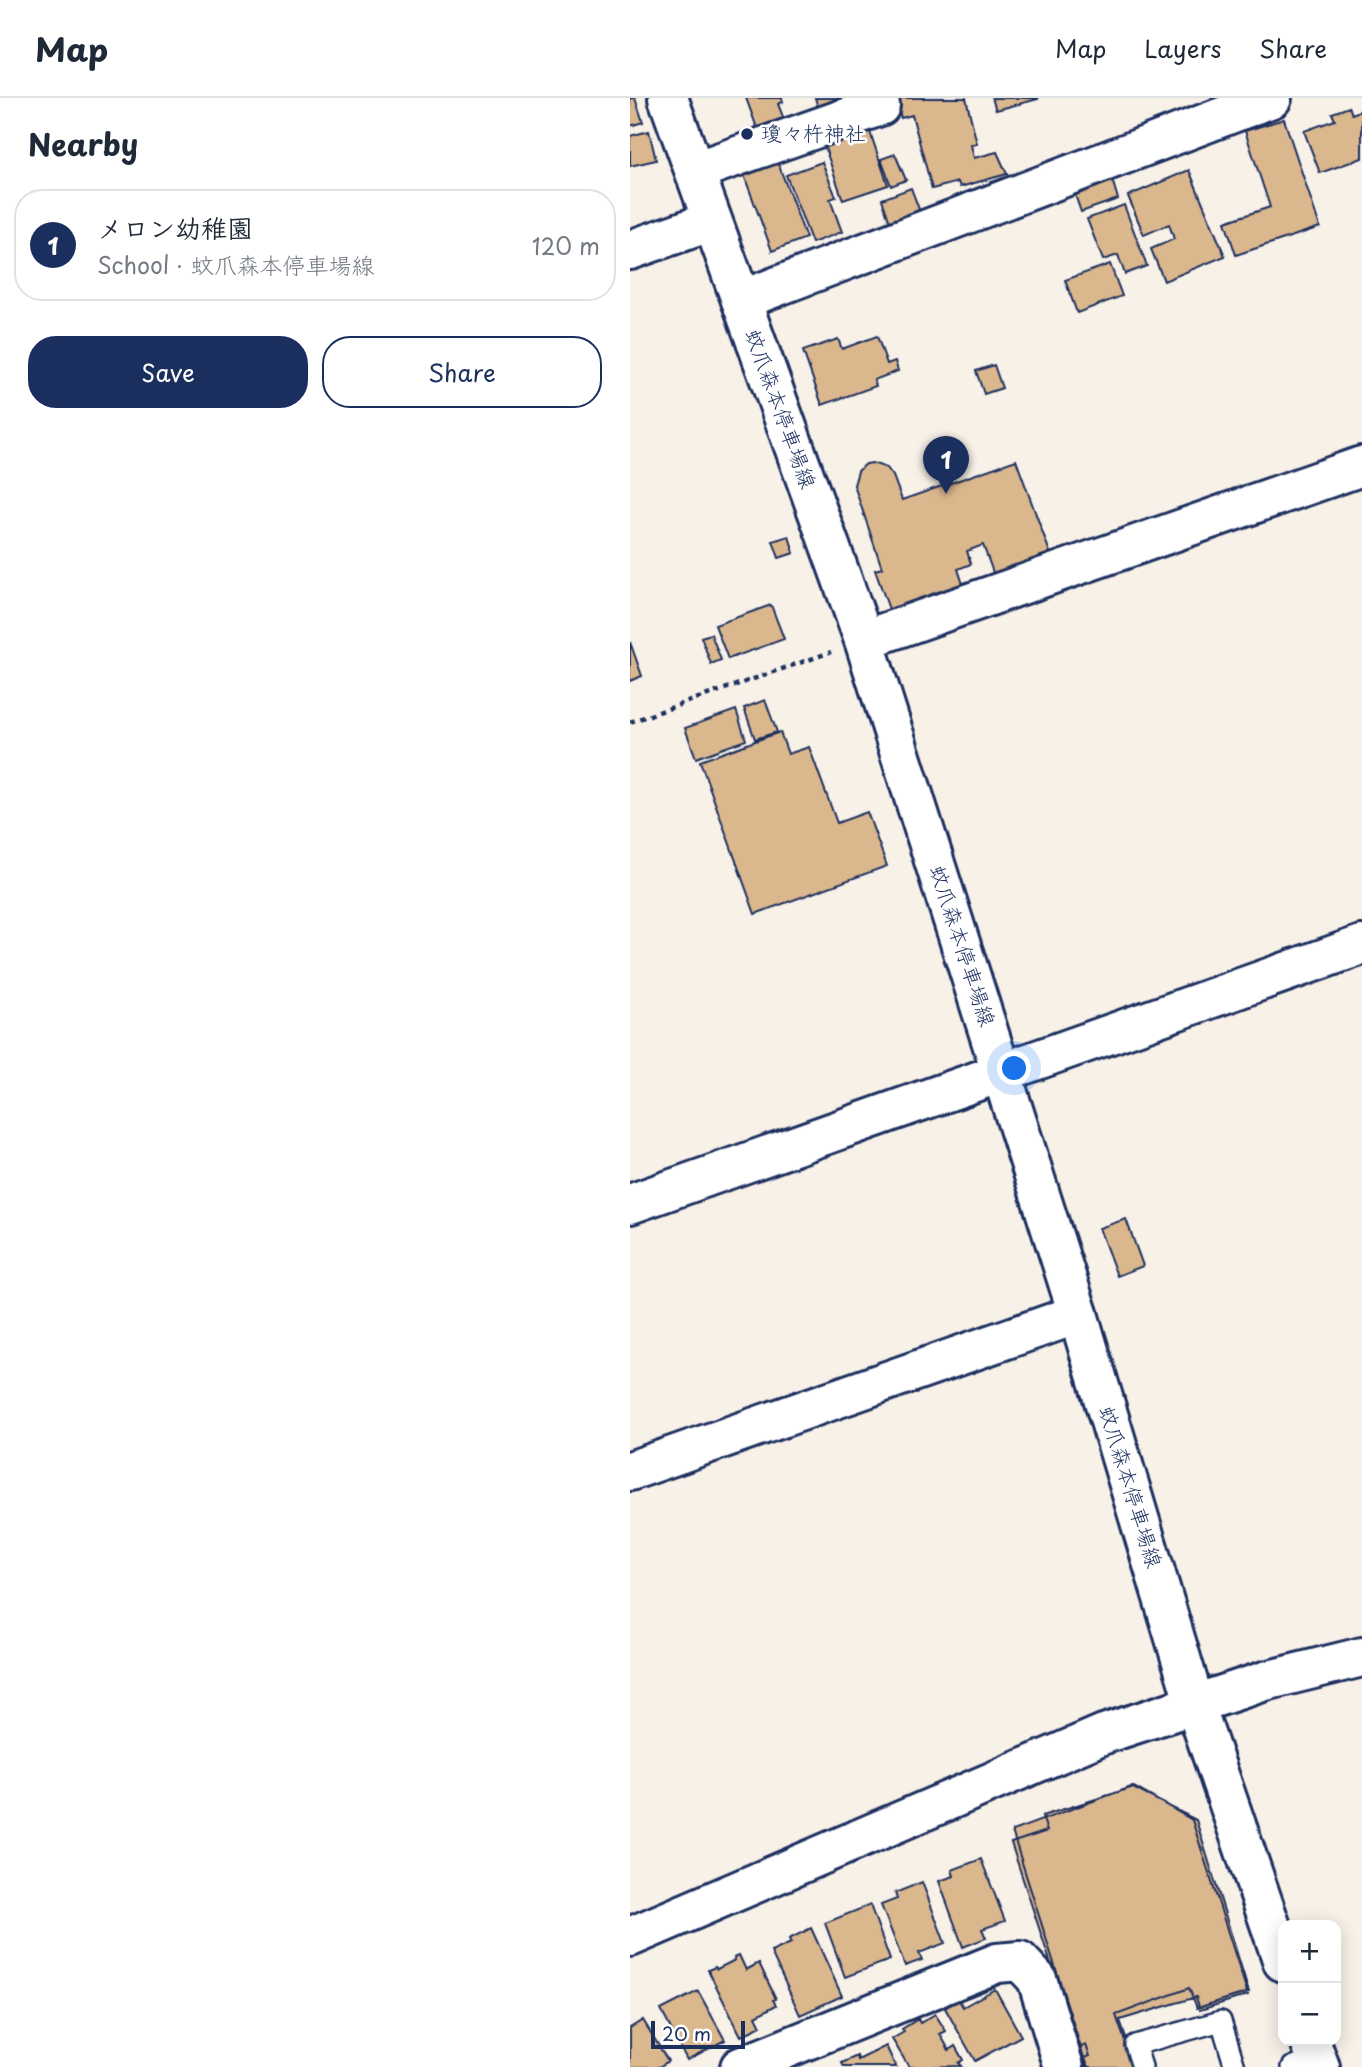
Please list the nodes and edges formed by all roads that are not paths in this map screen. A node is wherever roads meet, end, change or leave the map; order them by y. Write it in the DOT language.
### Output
graph roads {
  1 [pos="668,98"];
  2 [pos="879,98"];
  3 [pos="1272,98"];
  4 [pos="695,172"];
  5 [pos="712,221"];
  6 [pos="630,250"];
  7 [pos="741,300"];
  8 [pos="1362,466"];
  9 [pos="864,640"];
  10 [pos="1362,945"];
  11 [pos="1002,1072"];
  12 [pos="630,1204"];
  13 [pos="1078,1314"];
  14 [pos="630,1471"];
  15 [pos="1362,1657"];
  16 [pos="1195,1705"];
  17 [pos="630,1937"];
  18 [pos="1278,1947"];
  19 [pos="740,2067"];
  20 [pos="1064,2067"];
  21 [pos="1142,2067"];
  22 [pos="1235,2067"];
  1 -- 4 [label="street, 蚊爪森本停車場線"];
  2 -- 4 [label="street"];
  3 -- 7 [label="street"];
  4 -- 5 [label="street, 蚊爪森本停車場線"];
  5 -- 6 [label="street"];
  5 -- 7 [label="street, 蚊爪森本停車場線"];
  7 -- 9 [label="street, 蚊爪森本停車場線"];
  8 -- 9 [label="street"];
  9 -- 11 [label="street, 蚊爪森本停車場線"];
  10 -- 11 [label="street"];
  11 -- 12 [label="street"];
  11 -- 13 [label="street, 蚊爪森本停車場線"];
  13 -- 14 [label="street"];
  13 -- 16 [label="street, 蚊爪森本停車場線"];
  15 -- 16 [label="street"];
  16 -- 17 [label="street"];
  16 -- 18 [label="street, 蚊爪森本停車場線"];
  19 -- 20 [label="street"];
  21 -- 22 [label="lane"];
}
